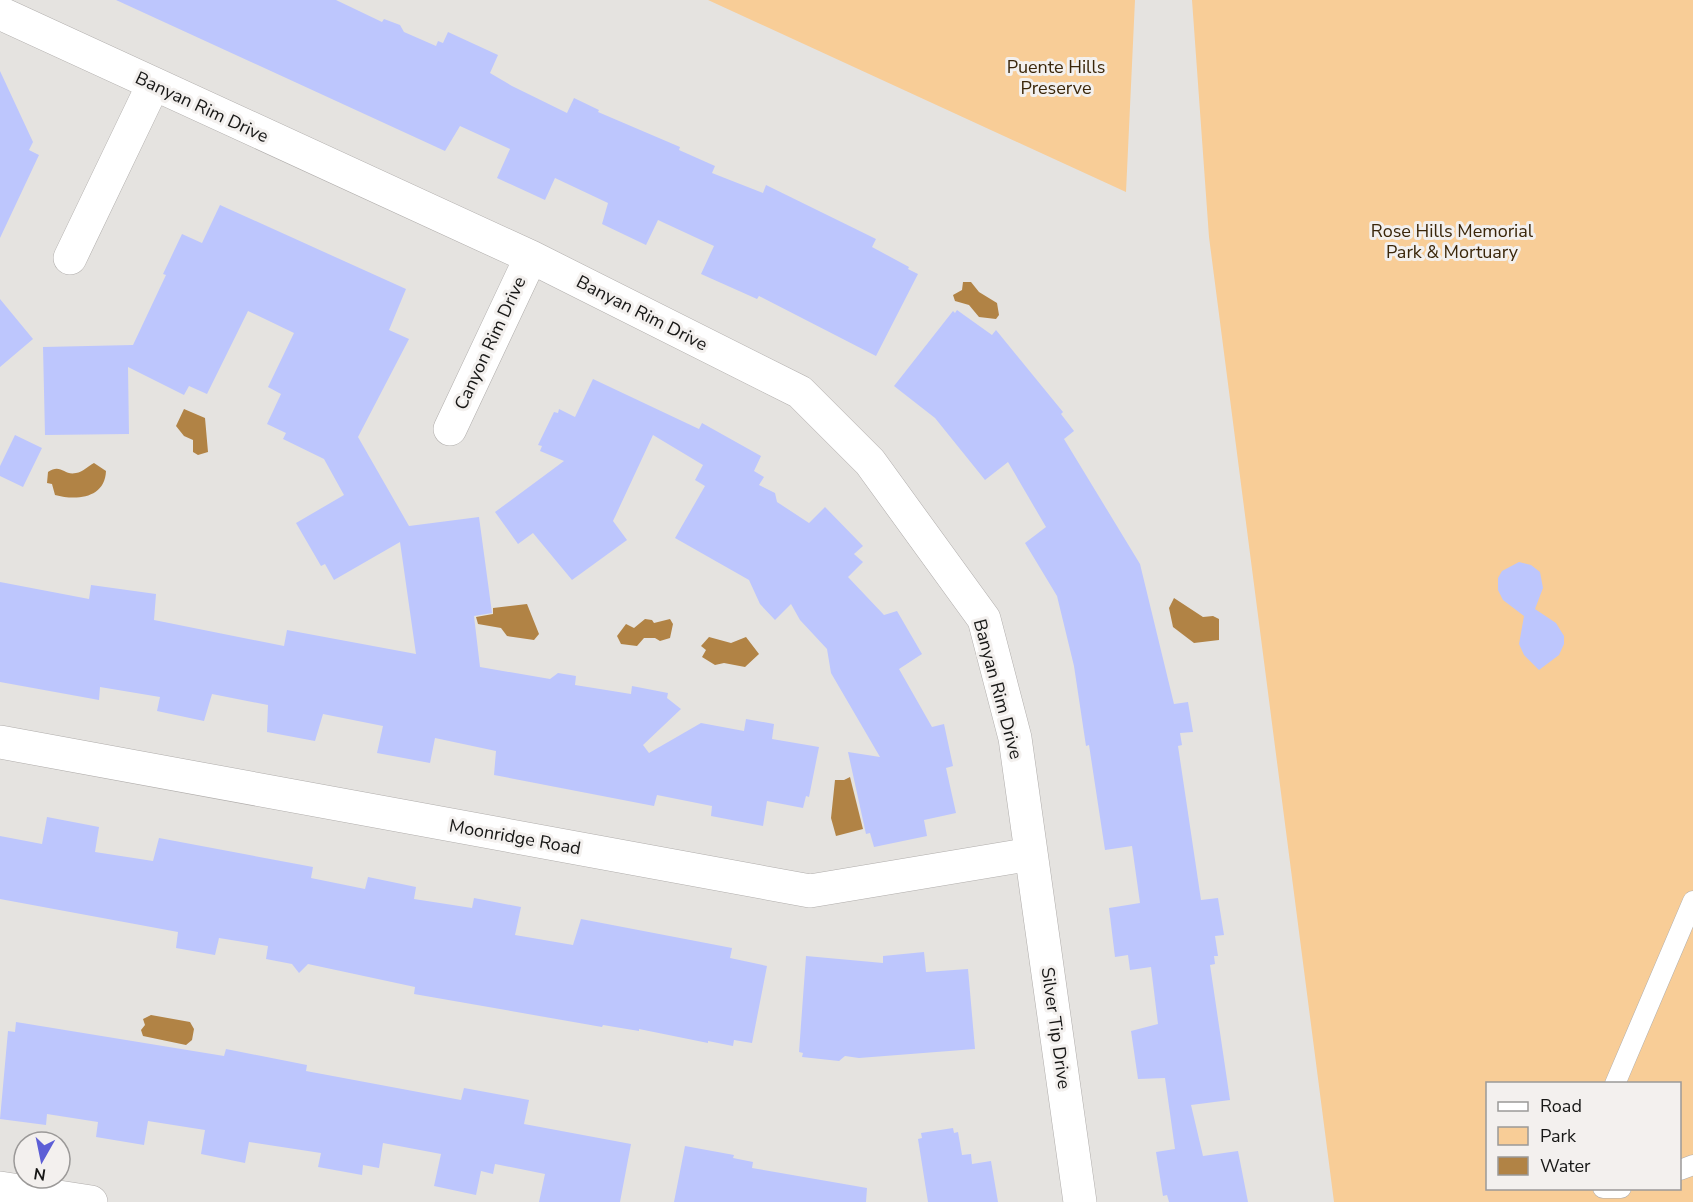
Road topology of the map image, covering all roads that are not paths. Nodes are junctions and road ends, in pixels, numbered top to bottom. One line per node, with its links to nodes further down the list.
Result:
1 (0, 13): 2 (street, Banyan Rim Drive)
2 (153, 85): 3 (street, Banyan Rim Drive); 4 (street)
3 (531, 257): 5 (street, Canyon Rim Drive); 7 (street, Banyan Rim Drive)
4 (70, 258)
5 (450, 429)
6 (0, 741): 7 (street, Moonridge Road)
7 (1031, 854): 12 (street, Silver Tip Drive)
8 (1693, 901): 9 (lane)
9 (1615, 1082)
10 (0, 1188): 11 (street)
11 (91, 1202)
12 (1080, 1202)

